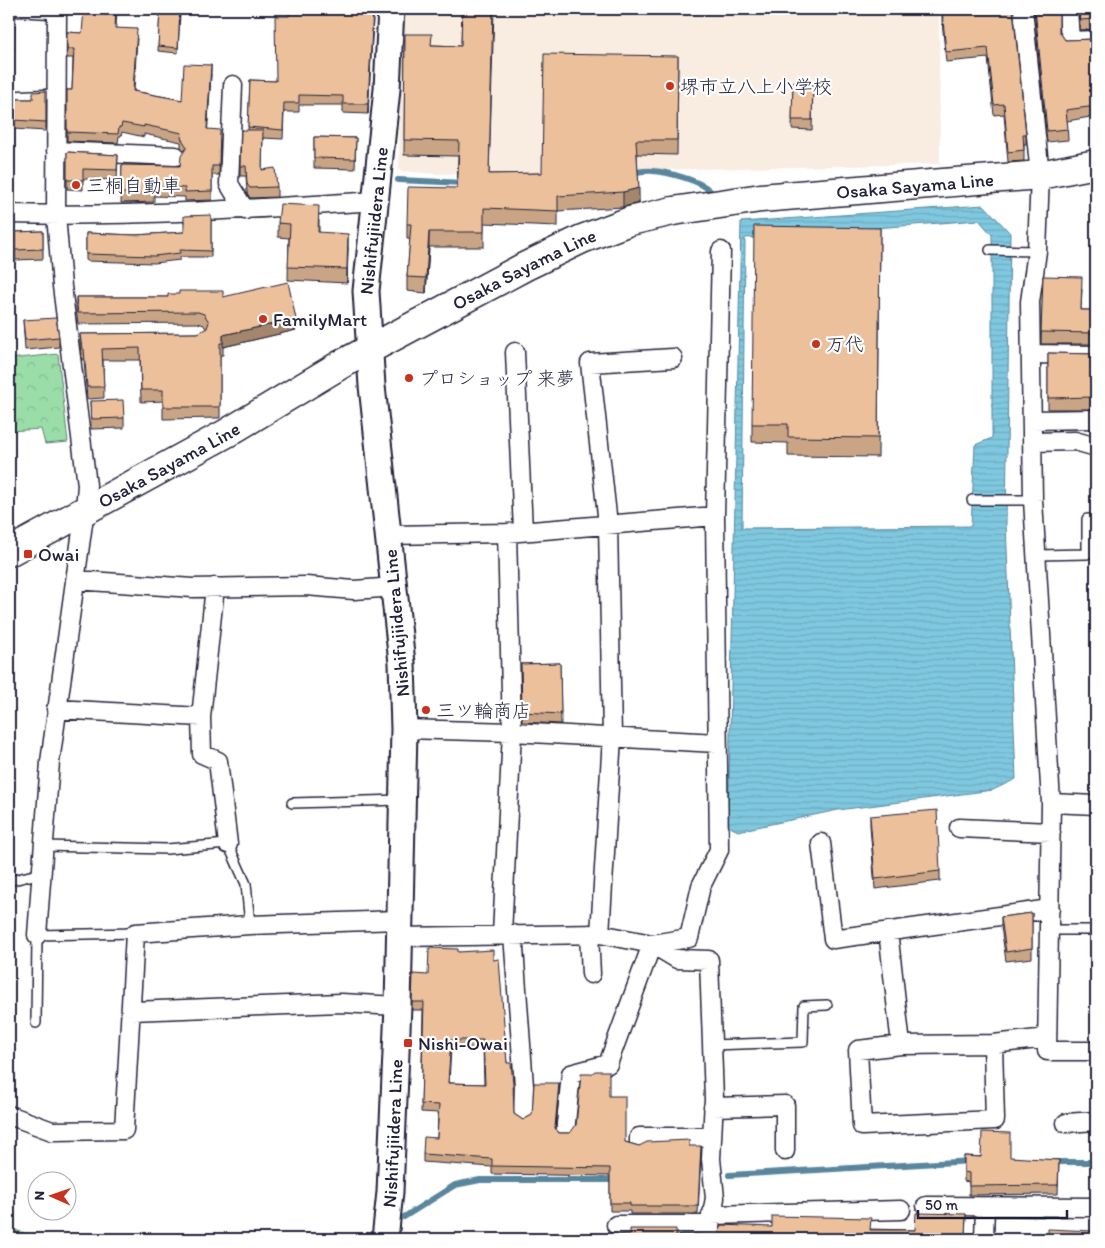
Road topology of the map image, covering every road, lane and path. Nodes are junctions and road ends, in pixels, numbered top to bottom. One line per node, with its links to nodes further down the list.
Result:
1 (391, 9): 14 (main road, Nishifujiidera Line)
2 (1023, 9): 13 (street)
3 (1068, 9): 6 (street)
4 (9, 12): 5 (lane)
5 (57, 12): 8 (street)
6 (1096, 40)
7 (233, 85): 15 (street)
8 (57, 94): 9 (lane); 10 (street)
9 (9, 96)
10 (56, 151): 11 (street); 17 (street)
11 (176, 156)
12 (1096, 164): 13 (main road, Osaka Sayama Line)
13 (1040, 175): 20 (street); 23 (main road, Osaka Sayama Line)
14 (376, 201): 15 (street); 23 (main road, Nishifujiidera Line)
15 (245, 210): 17 (street)
16 (9, 214): 17 (street)
17 (56, 215): 21 (street)
18 (990, 250): 20 (lane)
19 (721, 251): 35 (street)
20 (1031, 251): 25 (street)
21 (68, 335): 22 (street); 34 (street)
22 (87, 335)
23 (368, 350): 34 (main road, Osaka Sayama Line); 39 (main road, Nishifujiidera Line)
24 (514, 352): 38 (street)
25 (1031, 354): 26 (street); 28 (street)
26 (1096, 356)
27 (673, 358): 37 (street)
28 (1032, 420): 29 (street); 30 (street)
29 (1096, 420)
30 (1032, 442): 31 (street); 33 (street)
31 (1096, 447)
32 (972, 500): 33 (lane)
33 (1034, 500): 41 (street)
34 (86, 510): 40 (main road, Osaka Sayama Line); 42 (street)
35 (715, 516): 37 (street); 50 (street)
36 (1096, 519): 41 (lane)
37 (608, 524): 38 (street); 49 (street)
38 (515, 532): 39 (street); 48 (street)
39 (389, 535): 44 (main road, Nishifujiidera Line)
40 (9, 552)
41 (1037, 555): 53 (street)
42 (75, 580): 43 (street); 45 (street)
43 (215, 587): 44 (street); 46 (street)
44 (395, 587): 47 (main road, Nishifujiidera Line)
45 (56, 709): 46 (street); 59 (street)
46 (201, 716): 57 (street)
47 (404, 729): 48 (street); 51 (main road, Nishifujiidera Line)
48 (512, 732): 49 (street); 69 (street)
49 (612, 737): 50 (street); 70 (street)
50 (717, 743): 72 (street)
51 (402, 800): 52 (lane); 64 (main road, Nishifujiidera Line)
52 (292, 803)
53 (1051, 803): 54 (street); 56 (street)
54 (1096, 805)
55 (958, 828): 56 (street)
56 (1051, 832): 62 (street)
57 (228, 844): 59 (lane); 63 (lane)
58 (821, 844): 67 (street)
59 (44, 846): 60 (street)
60 (42, 873): 61 (lane); 71 (street)
61 (9, 881)
62 (1050, 909): 65 (street); 67 (street)
63 (250, 924): 64 (street); 68 (street)
64 (399, 929): 69 (street); 75 (main road, Nishifujiidera Line)
65 (1049, 930): 66 (lane); 78 (street)
66 (1088, 930)
67 (888, 931): 81 (street)
68 (135, 933): 71 (lane); 76 (street)
69 (508, 934): 70 (street); 85 (street)
70 (594, 934): 72 (street); 73 (street)
71 (36, 935): 77 (lane)
72 (652, 944): 80 (street); 88 (street)
73 (591, 974)
74 (827, 1005): 80 (lane)
75 (398, 1006): 76 (street); 98 (main road, Nishifujiidera Line)
76 (132, 1011): 84 (street)
77 (36, 1023)
78 (1047, 1038): 79 (street); 82 (street)
79 (993, 1044): 81 (street); 81 (street)
80 (711, 1045): 83 (street)
81 (901, 1045)
82 (1096, 1051)
83 (713, 1107): 89 (street); 91 (street)
84 (9, 1115)
85 (523, 1117)
86 (1096, 1121): 87 (street)
87 (1066, 1123)
88 (565, 1132)
89 (712, 1137): 90 (street); 97 (street)
90 (639, 1143)
91 (785, 1151)
92 (926, 1206): 93 (street)
93 (985, 1207): 94 (street); 99 (street)
94 (1096, 1207)
95 (901, 1210): 97 (street)
96 (616, 1225): 97 (street)
97 (710, 1226)
98 (385, 1239)
99 (984, 1239)

